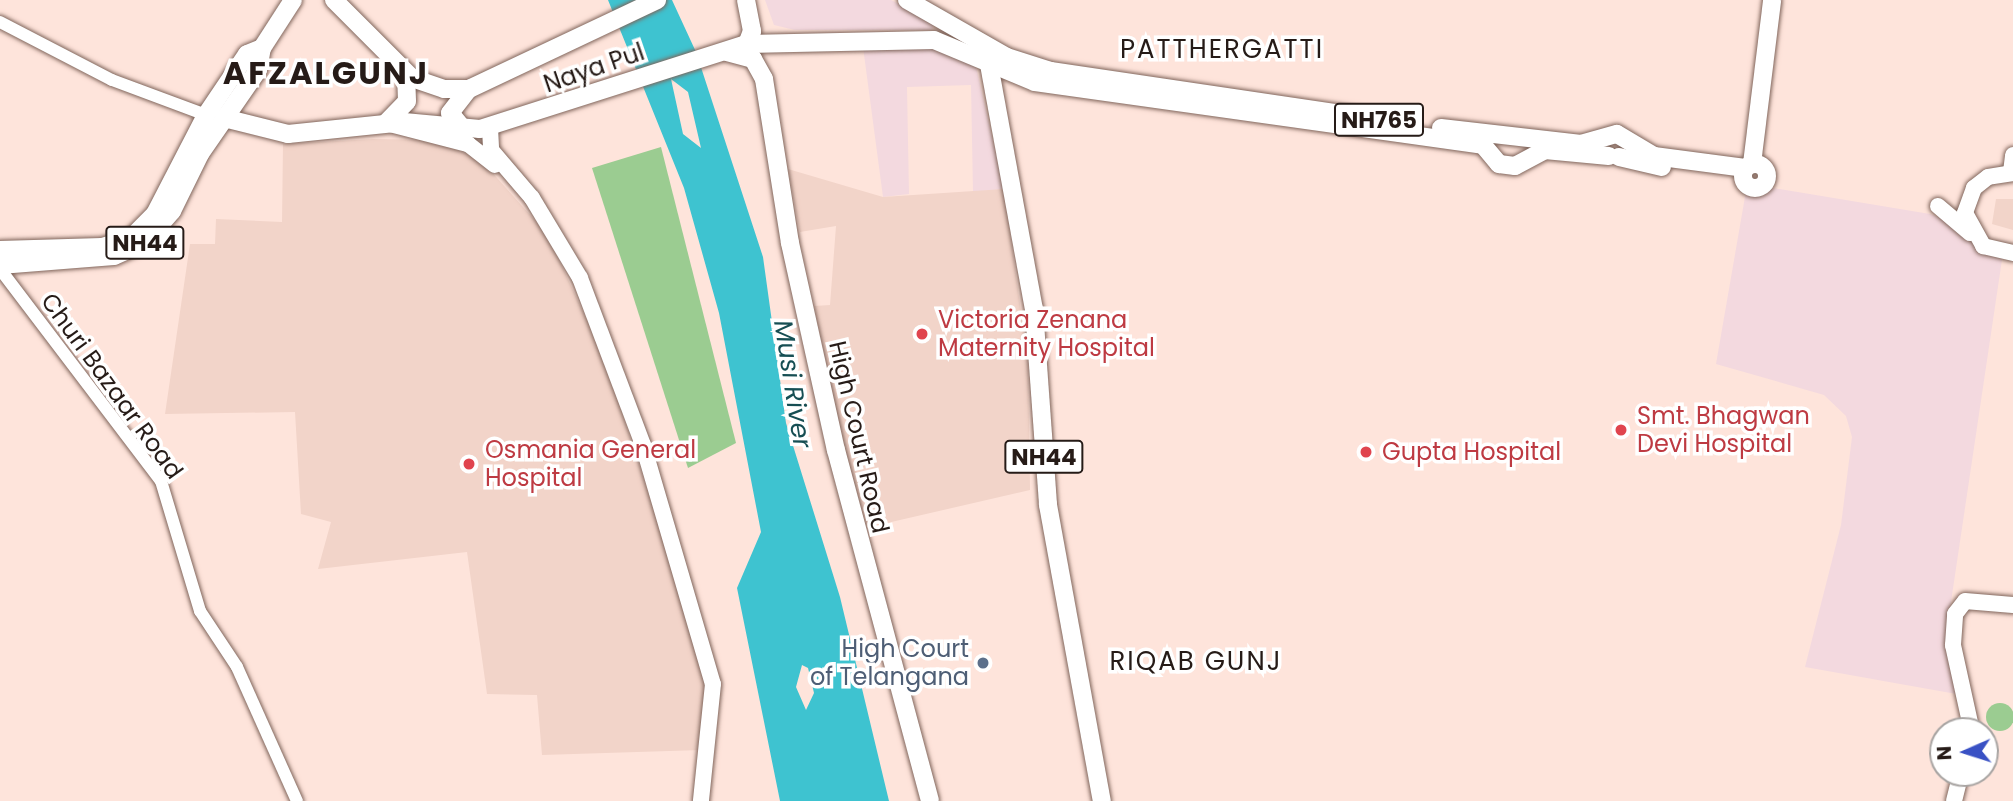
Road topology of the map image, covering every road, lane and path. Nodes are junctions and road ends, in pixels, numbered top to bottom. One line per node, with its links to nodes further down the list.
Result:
1 (293, 0): 19 (highway)
2 (334, 0): 15 (highway)
3 (657, 0): 17 (highway, Naya Pul)
4 (746, 0): 12 (highway)
5 (754, 0): 11 (highway)
6 (907, 0): 8 (highway, NH44)
7 (1772, 0): 26 (highway)
8 (937, 14): 10 (highway); 14 (highway, NH44)
9 (0, 22): 19 (street)
10 (934, 40): 11 (highway, Naya Pul); 14 (highway)
11 (769, 41): 12 (highway, Naya Pul)
12 (747, 44): 13 (highway, Naya Pul)
13 (706, 55): 21 (highway, Naya Pul); 40 (highway, High Court Road)
14 (1000, 66): 16 (highway, NH765); 18 (highway, NH44); 23 (highway, NH765)
15 (406, 74): 17 (highway); 20 (highway)
16 (1035, 82): 18 (highway); 23 (highway, NH765)
17 (469, 89): 22 (highway)
18 (999, 111): 41 (highway, NH44)
19 (215, 117): 20 (highway, Naya Pul); 31 (highway, NH44); 33 (highway, NH44)
20 (386, 122): 22 (highway, Naya Pul); 29 (main road)
21 (494, 127): 22 (highway, Naya Pul); 29 (main road)
22 (464, 130)
23 (1482, 139): 24 (highway, NH765); 24 (highway, NH765)
24 (1581, 149): 26 (highway, NH765); 26 (highway, NH765)
25 (2013, 155): 27 (main road)
26 (1746, 170)
27 (2012, 172): 28 (main road)
28 (1974, 188): 30 (main road); 30 (main road)
29 (536, 207): 39 (main road)
30 (1972, 235): 32 (main road)
31 (0, 250)
32 (2013, 253)
33 (0, 267): 38 (street, Churi Bazaar Road)
34 (2013, 605): 36 (main road)
35 (2013, 614): 37 (main road)
36 (1968, 717)
37 (1972, 717)
38 (297, 801)
39 (701, 801)
40 (930, 801)
41 (1102, 801)

